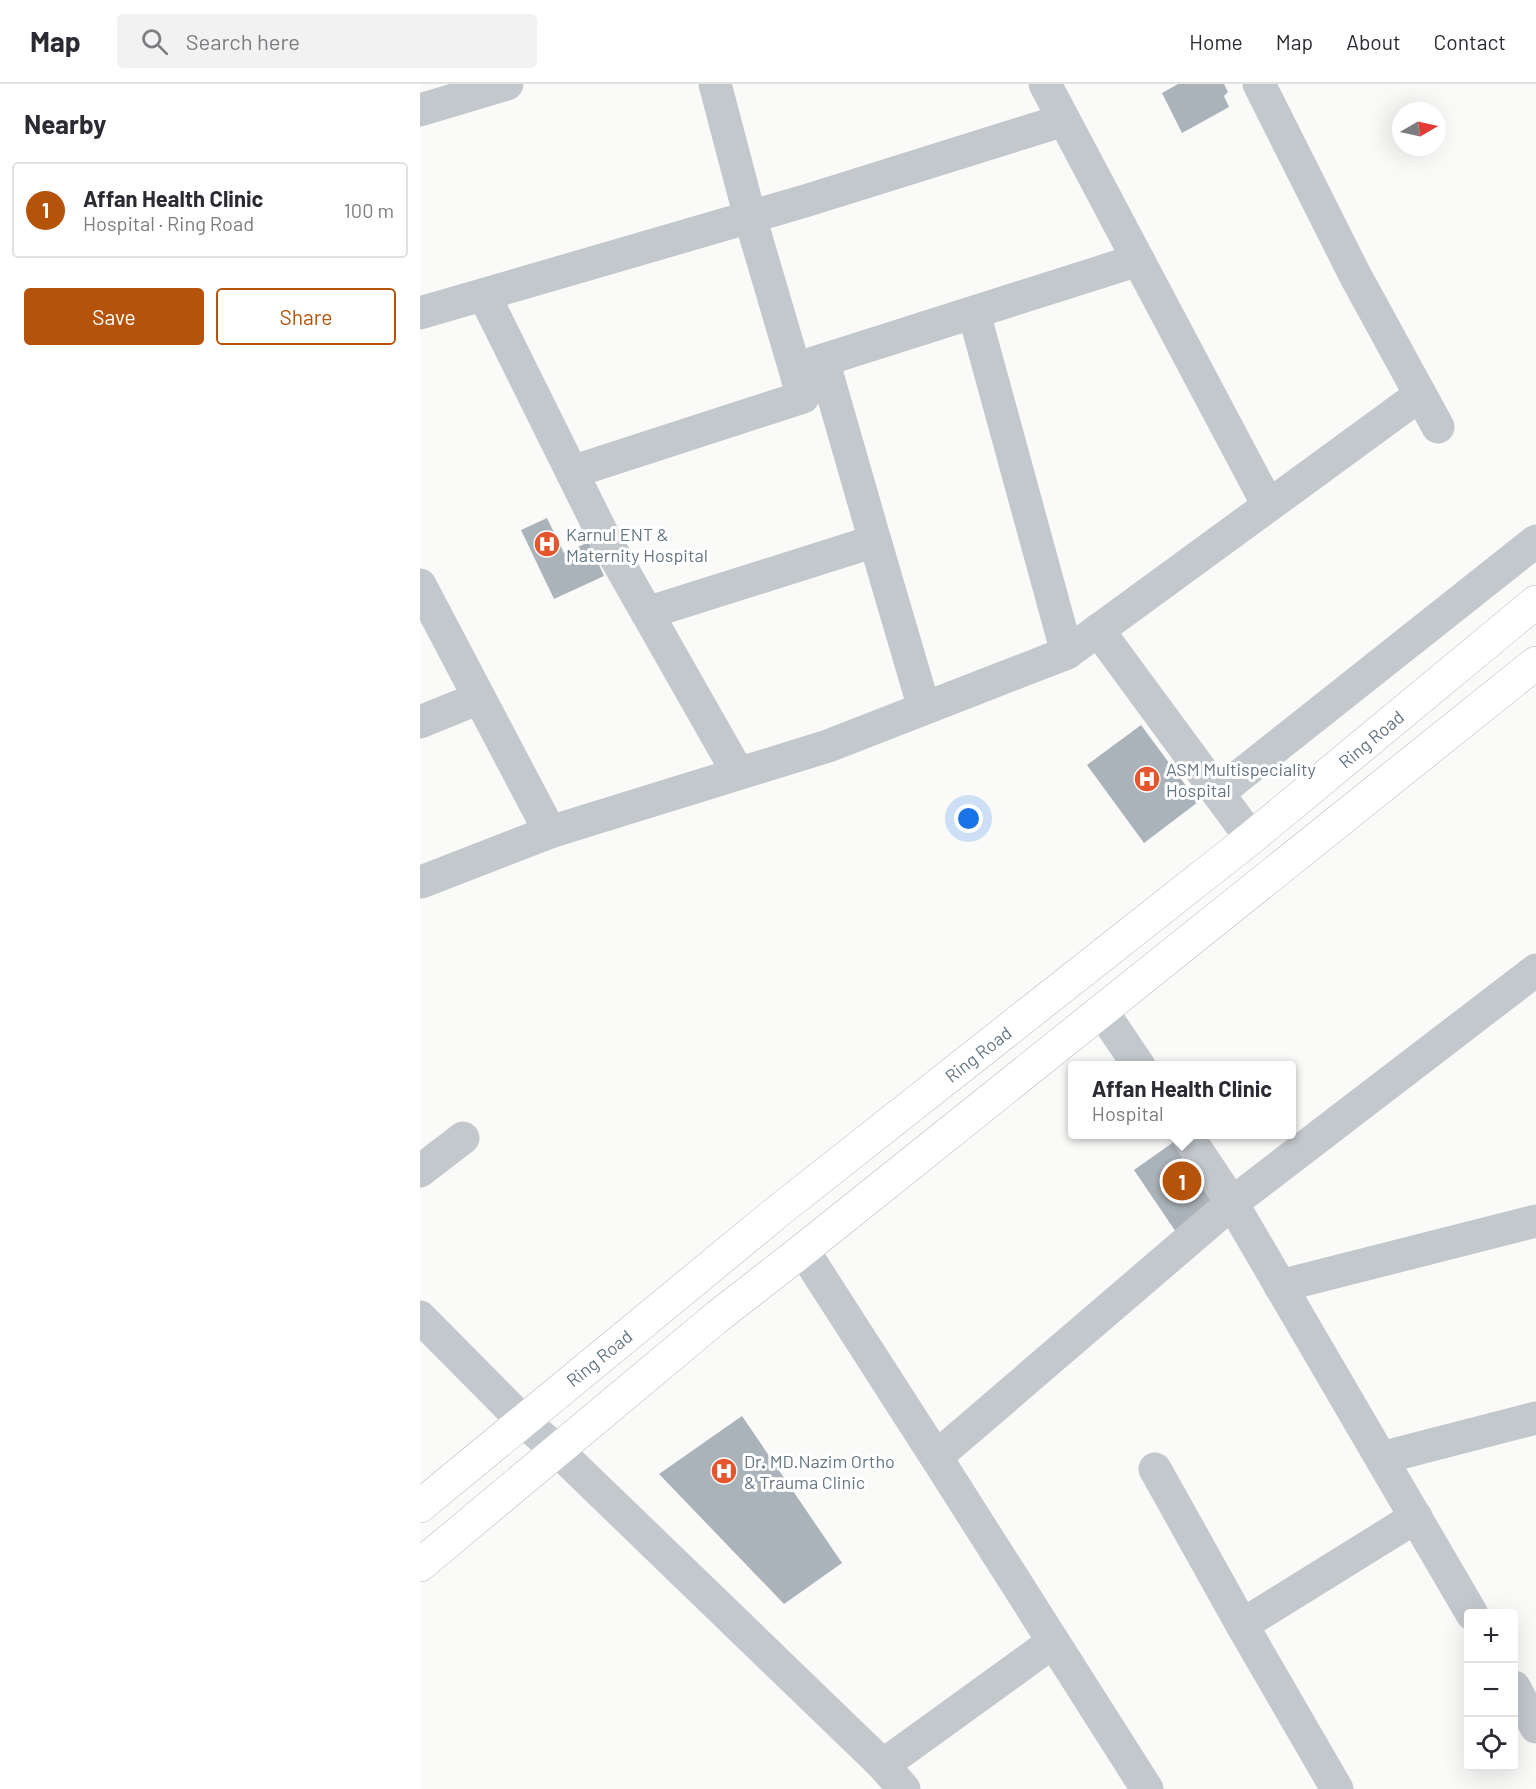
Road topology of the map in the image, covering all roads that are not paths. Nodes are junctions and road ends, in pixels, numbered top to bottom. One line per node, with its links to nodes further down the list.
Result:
1 (507, 84): 5 (street)
2 (715, 84): 7 (street)
3 (1045, 84): 6 (street)
4 (1260, 84): 13 (street)
5 (420, 110)
6 (1064, 120): 7 (street); 8 (street)
7 (750, 217): 9 (street); 12 (street)
8 (1138, 260): 10 (street); 16 (street)
9 (483, 295): 11 (street); 15 (street)
10 (974, 313): 12 (street); 23 (street)
11 (420, 314)
12 (809, 365): 15 (street); 18 (street)
13 (1420, 394): 14 (street); 16 (street)
14 (1438, 427)
15 (572, 472): 21 (street)
16 (1268, 506): 22 (street)
17 (1536, 540): 29 (street)
18 (875, 541): 21 (street); 26 (street)
19 (420, 585): 25 (street)
20 (1536, 602): 31 (highway, Ring Road)
21 (647, 613): 28 (street)
22 (1098, 630): 23 (street); 29 (street)
23 (1067, 653): 26 (street)
24 (1536, 663): 34 (highway)
25 (478, 698): 27 (street); 30 (street)
26 (924, 708): 28 (street)
27 (420, 722)
28 (738, 773): 30 (street)
29 (1218, 794): 31 (street)
30 (550, 832): 32 (street)
31 (1251, 838): 45 (highway, Ring Road)
32 (421, 882)
33 (1536, 970): 39 (street)
34 (1102, 1011): 35 (street); 41 (highway)
35 (1136, 1061)
36 (464, 1138): 38 (street)
37 (1189, 1139): 39 (street)
38 (420, 1171)
39 (1232, 1203): 42 (street); 47 (street)
40 (1536, 1221): 42 (street)
41 (803, 1250): 46 (highway); 47 (street)
42 (1280, 1286): 48 (street)
43 (420, 1317): 45 (street)
44 (1536, 1418): 48 (street)
45 (523, 1421): 46 (street); 50 (highway, Ring Road)
46 (558, 1451): 52 (highway); 56 (street)
47 (936, 1457): 55 (street)
48 (1381, 1458): 51 (street)
49 (1155, 1469): 54 (street)
50 (420, 1506)
51 (1416, 1517): 53 (street); 54 (street)
52 (420, 1565)
53 (1469, 1609)
54 (1242, 1625): 59 (street)
55 (1053, 1642): 56 (street); 58 (street)
56 (882, 1765): 57 (street)
57 (904, 1789)
58 (1147, 1789)
59 (1337, 1789)

